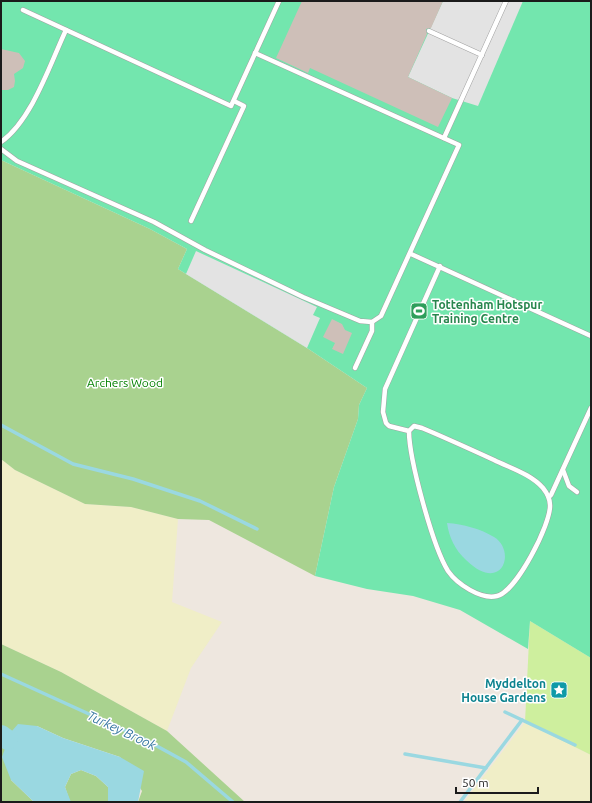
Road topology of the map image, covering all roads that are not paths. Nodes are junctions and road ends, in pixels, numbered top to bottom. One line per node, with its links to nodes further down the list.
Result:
1 (279, 1): 6 (lane)
2 (506, 1): 7 (lane)
3 (23, 10): 4 (lane)
4 (66, 30): 8 (lane); 10 (lane)
5 (429, 31): 7 (lane)
6 (255, 53): 8 (lane); 9 (lane)
7 (482, 55): 9 (lane)
8 (234, 101): 12 (lane)
9 (444, 138): 13 (lane)
10 (1, 142)
11 (1, 149): 15 (lane)
12 (191, 221)
13 (411, 254): 14 (lane); 15 (lane)
14 (440, 266): 16 (lane); 19 (lane)
15 (372, 322): 17 (lane)
16 (591, 336)
17 (355, 368)
18 (591, 408): 20 (lane)
19 (410, 431): 22 (lane); 22 (lane)
20 (563, 470): 21 (lane); 22 (lane)
21 (577, 492)
22 (549, 497)

